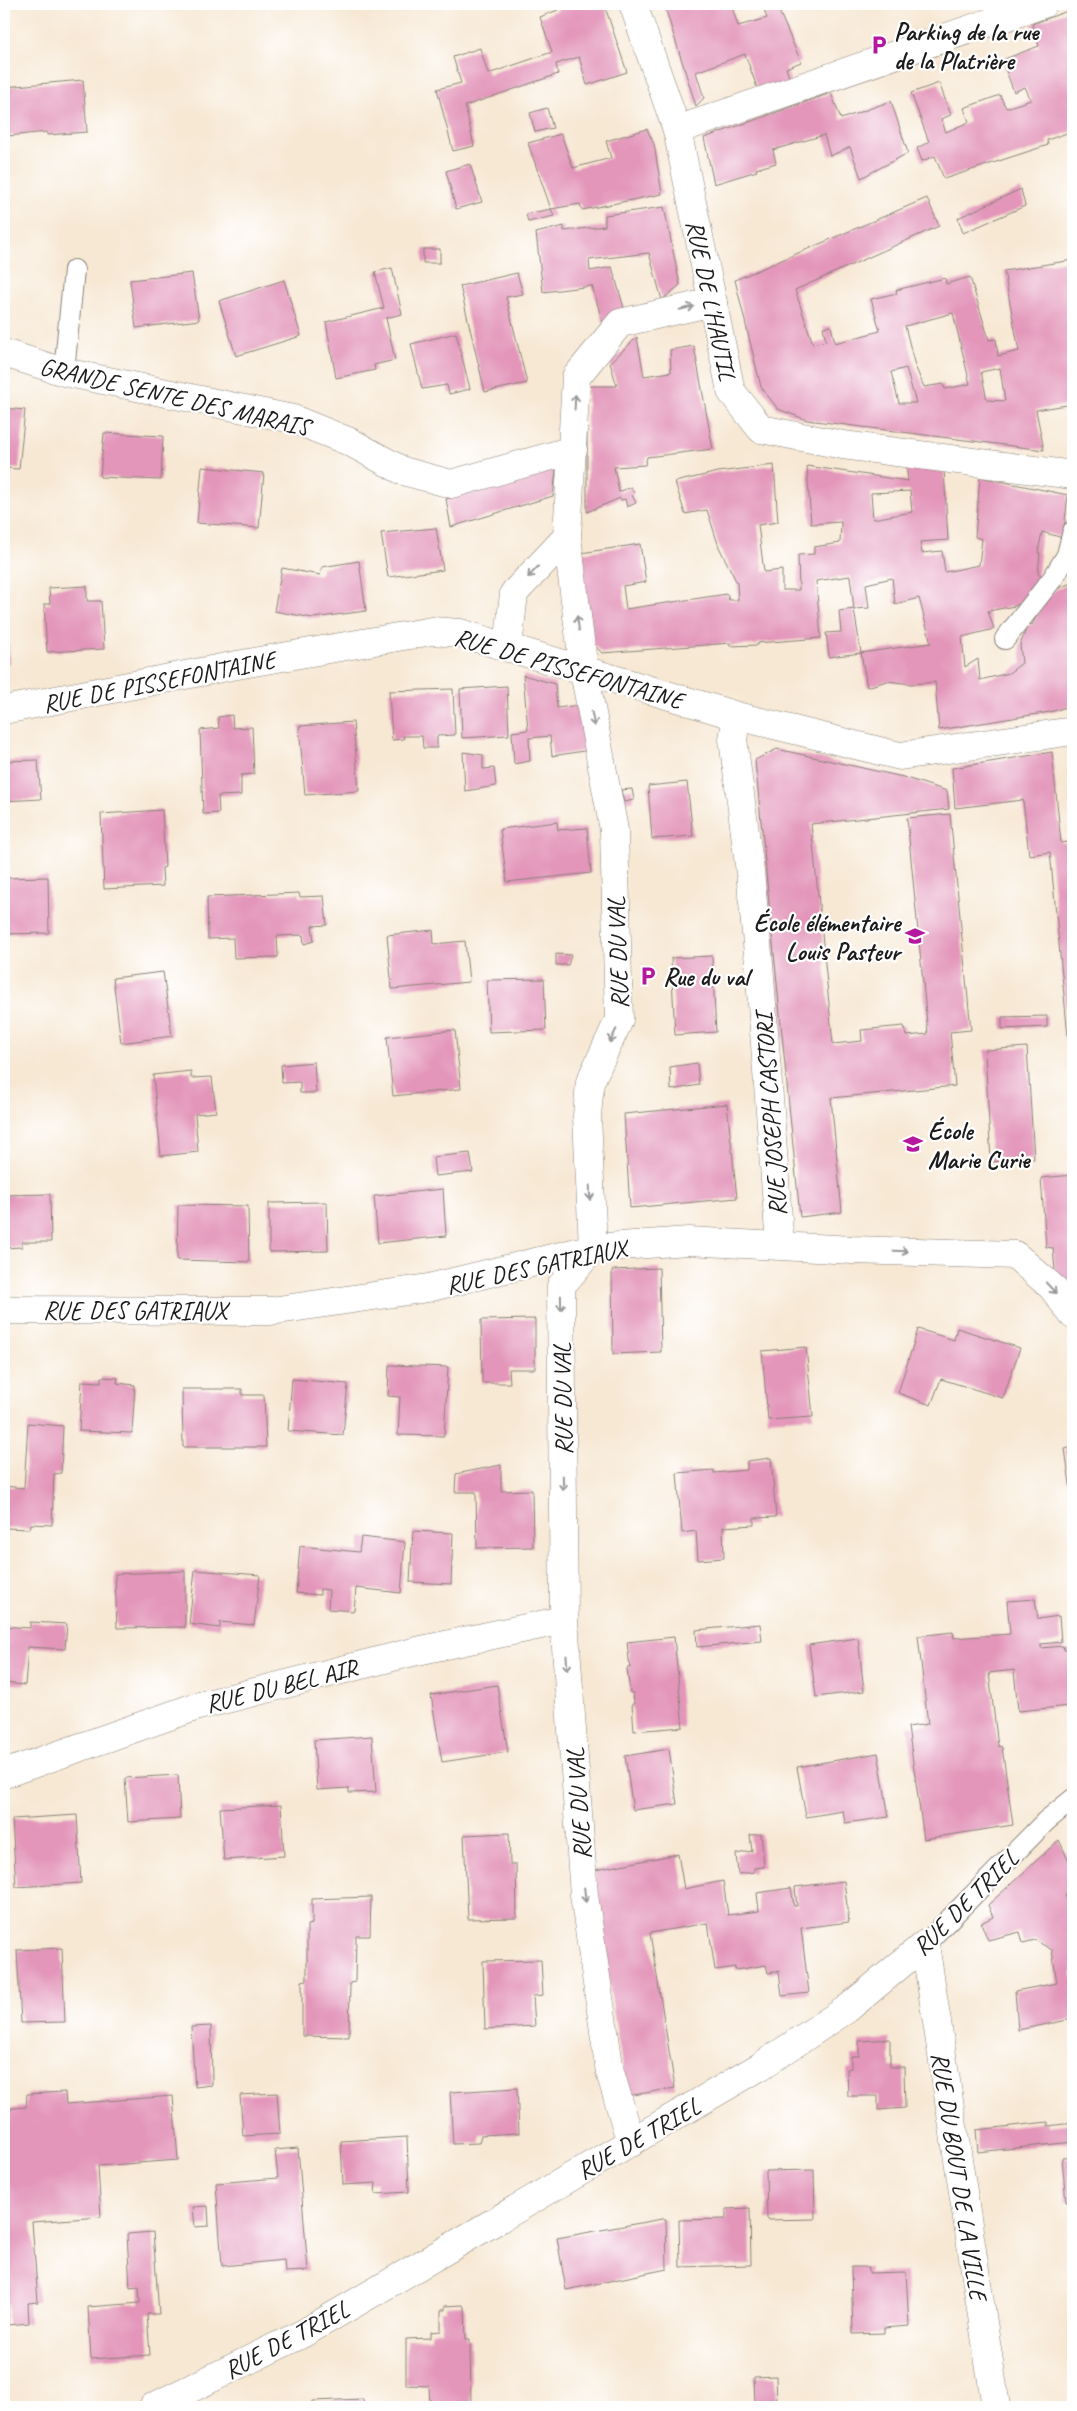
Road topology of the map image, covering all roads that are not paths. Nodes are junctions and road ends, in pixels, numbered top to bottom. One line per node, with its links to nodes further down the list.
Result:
1 (632, 4): 3 (street, RUE DE L'HAUTIL)
2 (1043, 4): 3 (street)
3 (677, 130): 5 (street, RUE DE L'HAUTIL)
4 (74, 270): 7 (lane)
5 (713, 302): 8 (street, RUE DU VAL, one-way to 5); 9 (street, RUE DE L'HAUTIL)
6 (4, 354): 7 (street, GRANDE SENTE DES MARAIS)
7 (64, 372): 8 (street, GRANDE SENTE DES MARAIS)
8 (573, 450): 11 (street, RUE DU VAL)
9 (1073, 476)
10 (1073, 531): 12 (lane)
11 (566, 537): 13 (street, one-way to 13); 14 (street, RUE DU VAL, one-way to 11)
12 (1005, 639)
13 (508, 648): 14 (street, RUE DE PISSEFONTAINE); 15 (street, RUE DE PISSEFONTAINE)
14 (584, 671): 16 (street, RUE DE PISSEFONTAINE); 19 (street, RUE DU VAL, one-way to 19)
15 (4, 710)
16 (738, 716): 17 (street, RUE DE PISSEFONTAINE); 18 (street, RUE JOSEPH CASTORI)
17 (1073, 731)
18 (780, 1246): 19 (street, RUE DES GATRIAUX); 21 (street, RUE DES GATRIAUX, one-way to 21)
19 (593, 1248): 20 (street, RUE DES GATRIAUX); 22 (street, RUE DU VAL, one-way to 22)
20 (4, 1310)
21 (1073, 1315)
22 (564, 1620): 23 (street, RUE DU BEL AIR); 26 (street, RUE DU VAL, one-way to 26)
23 (4, 1774)
24 (1073, 1799): 25 (lane, RUE DE TRIEL)
25 (925, 1944): 26 (street, RUE DE TRIEL); 28 (street, RUE DU BOUT DE LA VILLE)
26 (631, 2143): 27 (street, RUE DE TRIEL)
27 (153, 2407)
28 (996, 2407)

